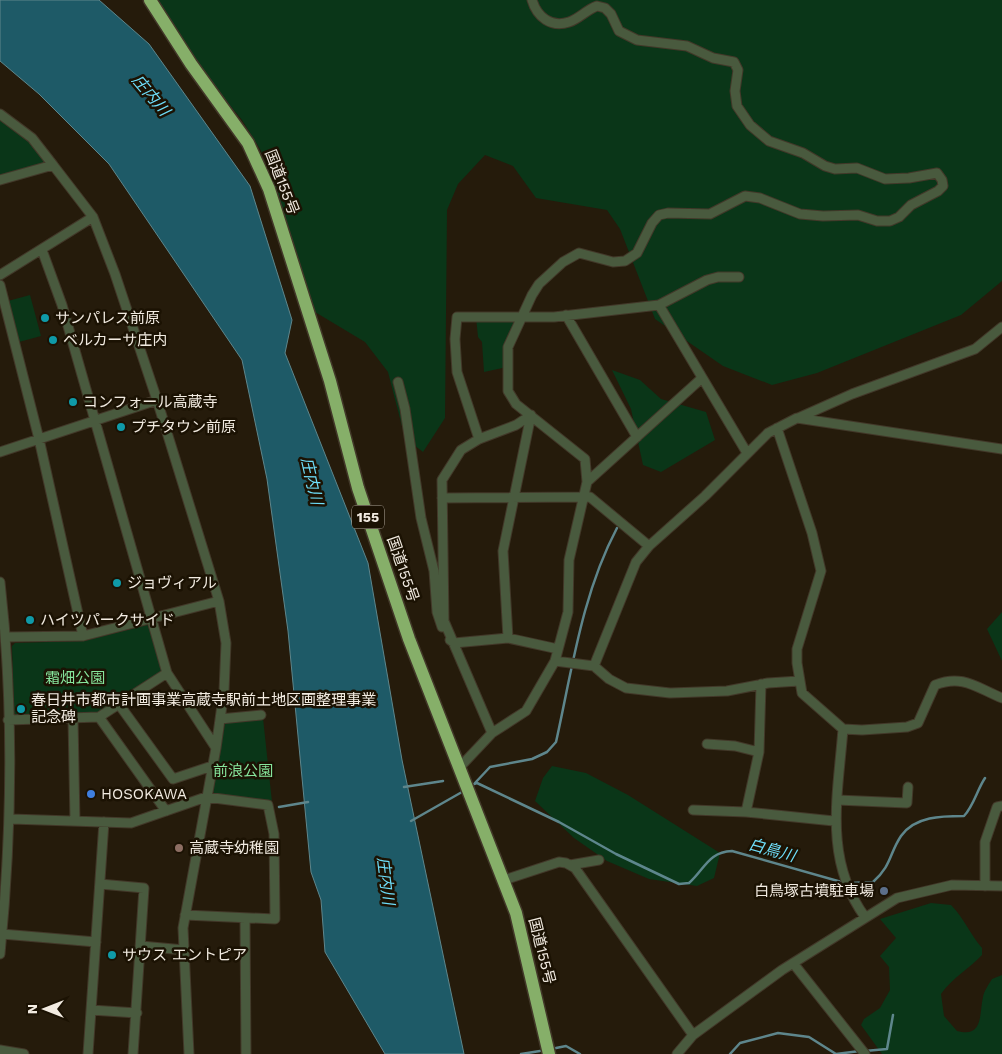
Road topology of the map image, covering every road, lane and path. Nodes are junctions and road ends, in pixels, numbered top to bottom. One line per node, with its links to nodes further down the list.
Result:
1 (150, 0): 60 (highway, 国道155号 / 155)
2 (532, 0): 13 (street)
3 (0, 114): 4 (street)
4 (53, 165): 5 (street); 6 (street)
5 (0, 180)
6 (93, 217): 7 (street); 17 (street)
7 (42, 250): 8 (street); 20 (street)
8 (0, 275)
9 (739, 277): 11 (street)
10 (0, 285): 23 (street)
11 (659, 305): 12 (street); 15 (street)
12 (566, 315): 13 (street); 22 (street)
13 (521, 318): 18 (street); 24 (street)
14 (1002, 327): 19 (street)
15 (702, 378): 22 (street); 27 (street)
16 (398, 382): 39 (street)
17 (157, 400): 20 (street); 34 (street)
18 (531, 415): 24 (street); 28 (street); 31 (street)
19 (797, 418): 21 (street); 25 (street)
20 (96, 421): 23 (street); 35 (street)
21 (778, 428): 27 (street); 44 (street)
22 (637, 437): 28 (street)
23 (40, 438): 26 (street); 36 (street)
24 (479, 439): 30 (street)
25 (1002, 449)
26 (0, 452)
27 (747, 453): 32 (street)
28 (587, 482): 29 (street)
29 (585, 496): 31 (street); 32 (street); 40 (street)
30 (442, 498): 31 (street); 39 (street)
31 (514, 499): 38 (street)
32 (649, 546): 42 (street)
33 (0, 582): 37 (street)
34 (219, 601): 35 (street); 51 (street)
35 (152, 618): 36 (street); 43 (street)
36 (83, 636): 37 (street)
37 (6, 637): 52 (street)
38 (508, 638): 39 (street); 40 (street)
39 (454, 643): 54 (street)
40 (558, 648): 41 (street)
41 (559, 662): 42 (street); 54 (street)
42 (594, 666): 45 (street)
43 (167, 673): 47 (street); 56 (street)
44 (799, 681): 45 (street); 53 (street)
45 (761, 684): 57 (street)
46 (1002, 698): 53 (street)
47 (118, 703): 49 (street); 59 (street)
48 (261, 715): 51 (street)
49 (99, 717): 50 (street); 66 (street)
50 (73, 718): 52 (street); 68 (street)
51 (220, 719): 56 (street)
52 (8, 720): 58 (street)
53 (843, 729): 63 (street)
54 (492, 733): 60 (street)
55 (707, 744): 57 (street)
56 (216, 748): 59 (street)
57 (759, 752): 67 (street)
58 (4, 755): 69 (street)
59 (212, 766): 62 (street)
60 (459, 768): 75 (highway, 国道155号 / 155)
61 (908, 787): 63 (street)
62 (206, 797): 66 (street); 79 (street); 81 (street)
63 (836, 800): 70 (street)
64 (1002, 806): 77 (street)
65 (693, 810): 67 (street)
66 (166, 811): 72 (street)
67 (746, 812): 70 (street)
68 (75, 820): 69 (street); 72 (street)
69 (10, 821): 71 (street); 82 (street)
70 (834, 821): 80 (street)
71 (0, 822)
72 (104, 822): 76 (street)
73 (599, 860): 74 (street)
74 (570, 865): 75 (street); 90 (street)
75 (504, 880): 97 (highway, 国道155号 / 155)
76 (100, 884): 83 (street); 84 (street)
77 (985, 886): 78 (street); 80 (street)
78 (1002, 886)
79 (185, 915): 81 (street); 85 (street)
80 (865, 917): 87 (street)
81 (245, 919): 96 (street)
82 (2, 934): 83 (street); 86 (street)
83 (96, 942): 88 (street)
84 (140, 946): 85 (street); 89 (street)
85 (184, 950): 95 (street)
86 (0, 954)
87 (792, 963): 90 (street); 99 (street)
88 (91, 1010): 89 (street); 93 (street)
89 (137, 1013): 94 (street)
90 (693, 1035): 98 (street)
91 (0, 1050): 92 (street)
92 (24, 1054)
93 (88, 1054)
94 (134, 1054)
95 (189, 1054)
96 (246, 1054)
97 (549, 1054)
98 (677, 1054)
99 (865, 1054)

